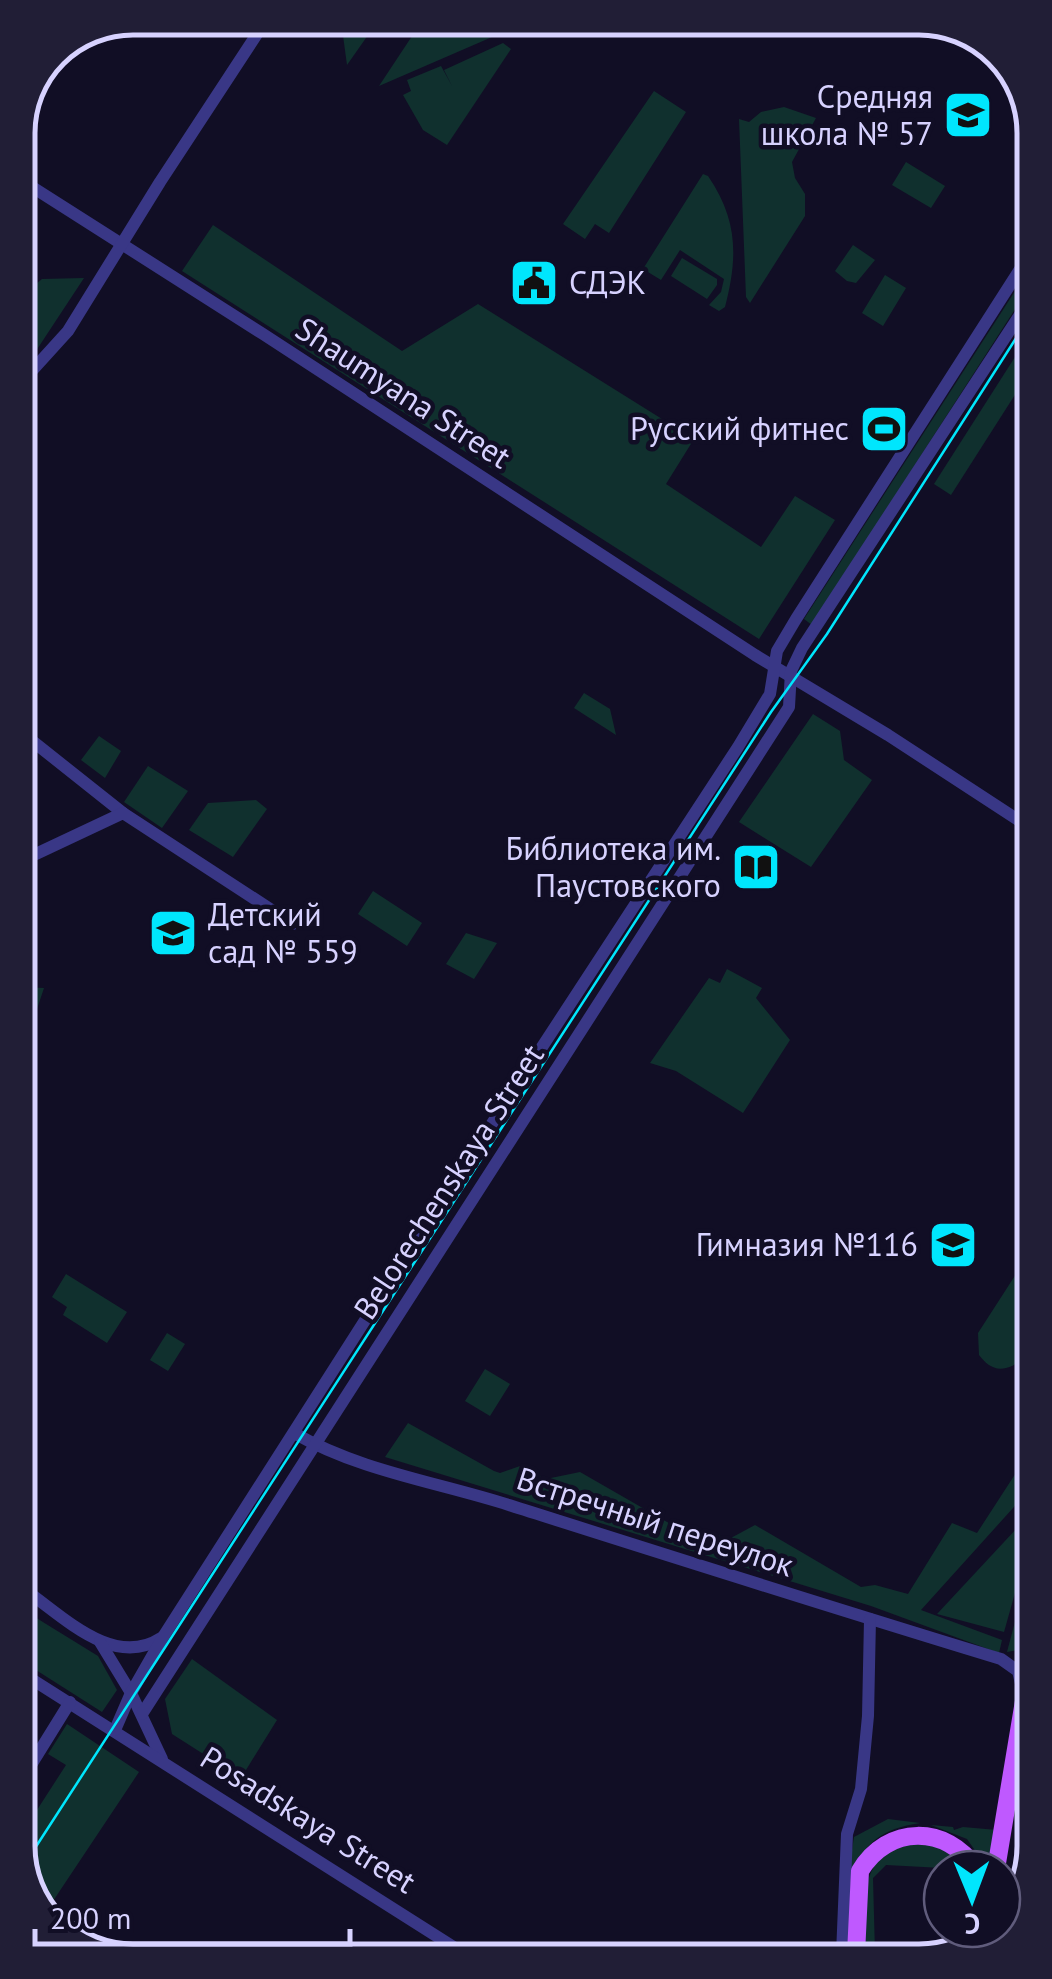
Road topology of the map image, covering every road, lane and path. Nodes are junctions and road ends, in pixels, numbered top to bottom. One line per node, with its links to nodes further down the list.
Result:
1 (256, 35): 3 (street)
2 (35, 189): 3 (street)
3 (122, 245): 6 (street); 7 (street)
4 (1017, 274): 7 (street, Belorechenskaya Street)
5 (1017, 318): 8 (street, Belorechenskaya Street)
6 (35, 367)
7 (774, 666): 8 (street); 14 (street, Belorechenskaya Street)
8 (790, 676): 11 (street); 15 (street, Belorechenskaya Street)
9 (35, 743): 10 (street)
10 (123, 814): 12 (street); 13 (street)
11 (1017, 820)
12 (35, 855)
13 (293, 924)
14 (294, 1433): 15 (street, Встречный переулок); 20 (street, Belorechenskaya Street)
15 (314, 1444): 19 (street, Встречный переулок); 28 (street, Belorechenskaya Street)
16 (35, 1597): 18 (street)
17 (35, 1606): 18 (street)
18 (62, 1615): 21 (street)
19 (870, 1619): 23 (street, Встречный переулок); 36 (street)
20 (163, 1636): 21 (street); 26 (street, Belorechenskaya Street)
21 (100, 1642): 26 (street)
22 (1017, 1655): 23 (street)
23 (1001, 1659): 24 (street)
24 (1017, 1670)
25 (35, 1681): 27 (street, Posadskaya Street)
26 (131, 1693): 28 (street); 29 (street, Belorechenskaya Street)
27 (70, 1702): 29 (street, Posadskaya Street); 31 (street)
28 (142, 1714): 29 (street); 32 (street)
29 (115, 1730): 32 (street, Posadskaya Street)
30 (1017, 1732): 34 (main road)
31 (35, 1758)
32 (163, 1760): 35 (street, Posadskaya Street)
33 (957, 1849): 37 (main road)
34 (999, 1849)
35 (449, 1944)
36 (842, 1944)
37 (856, 1944)

